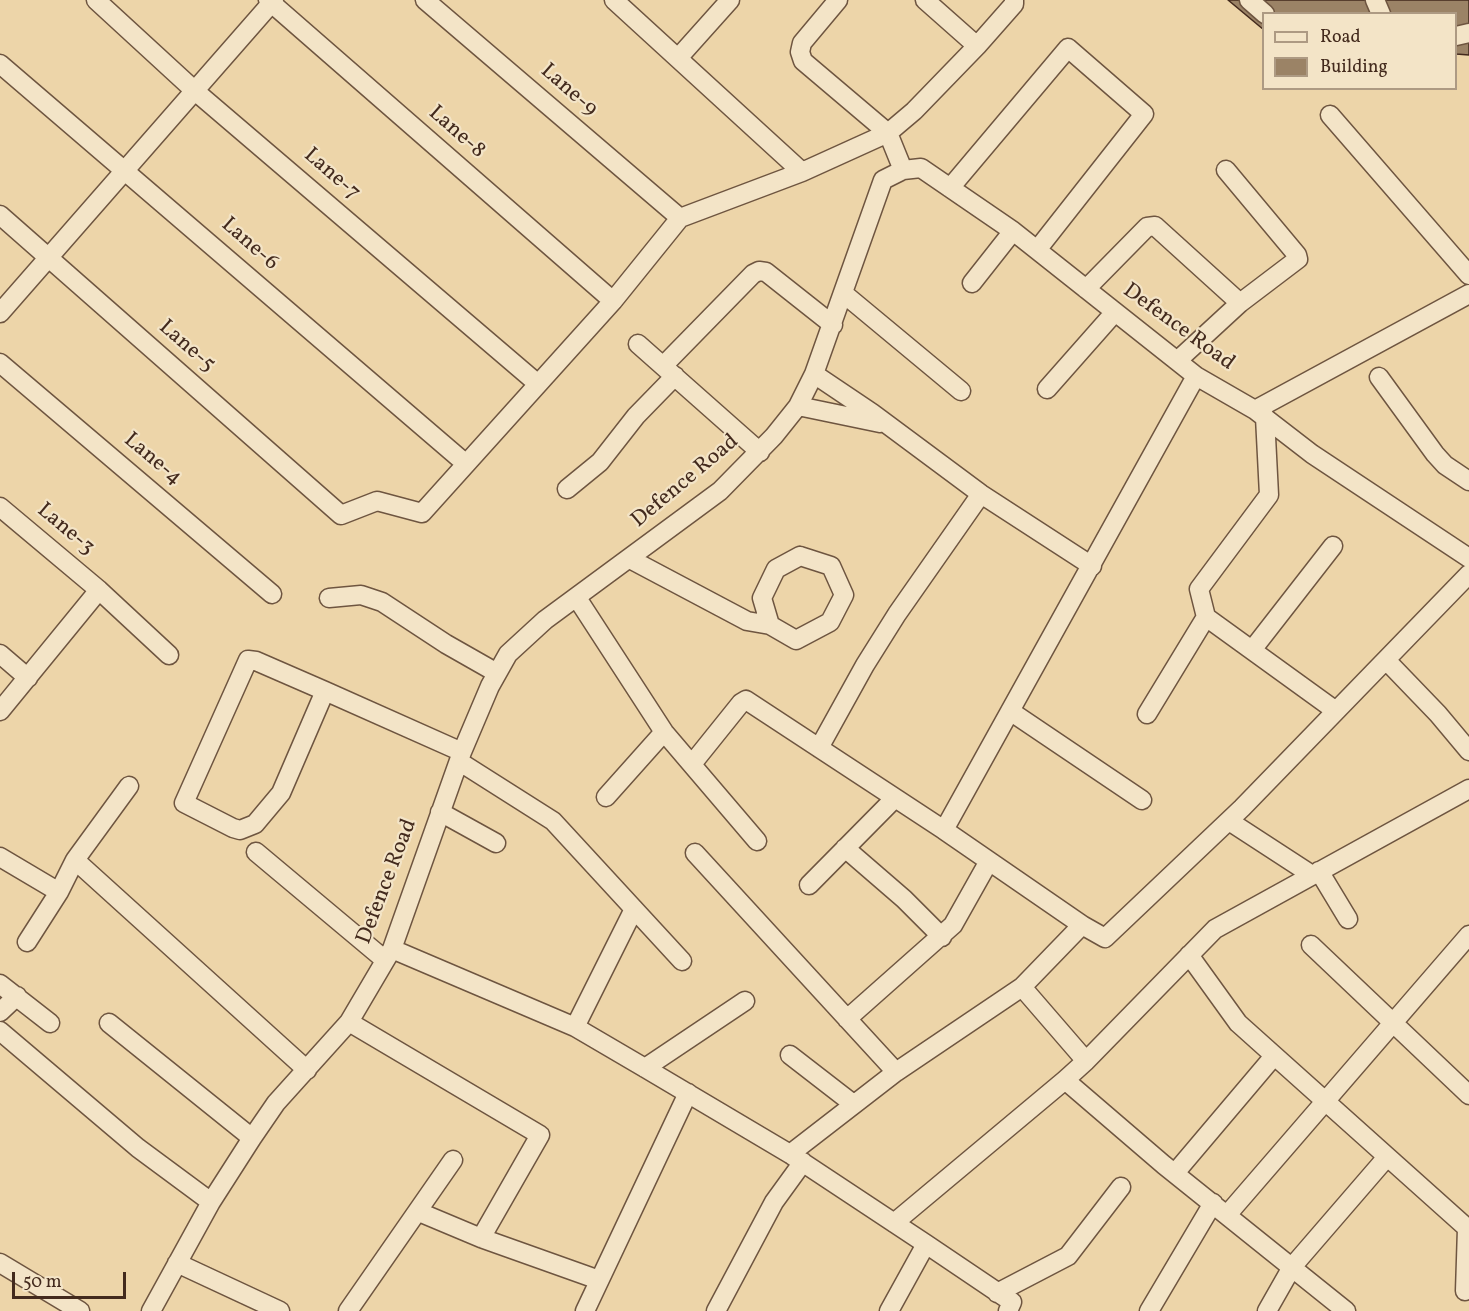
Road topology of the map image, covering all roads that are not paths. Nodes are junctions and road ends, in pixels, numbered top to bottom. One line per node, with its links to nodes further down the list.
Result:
1 (96, 0): 14 (street, Lane-7)
2 (425, 0): 23 (street, Lane-9)
3 (614, 0): 12 (street)
4 (730, 0): 12 (street)
5 (838, 0): 16 (street)
6 (925, 0): 11 (street)
7 (1014, 0): 11 (street)
8 (1249, 0): 10 (street)
9 (271, 1): 14 (street); 32 (street, Lane-8)
10 (1263, 12)
11 (976, 46): 16 (street)
12 (679, 57): 20 (street)
13 (0, 64): 17 (street, Lane-6)
14 (195, 91): 17 (street); 44 (street, Lane-7)
15 (1330, 115): 27 (street)
16 (888, 133): 18 (street); 20 (street)
17 (126, 170): 26 (street); 51 (street, Lane-6)
18 (903, 170): 21 (street, Defence Road); 30 (street, Defence Road)
19 (1226, 170): 33 (street)
20 (802, 172): 23 (street)
21 (950, 188): 24 (street, Defence Road); 25 (street)
22 (0, 215): 26 (street, Lane-5)
23 (680, 218): 32 (street)
24 (1013, 231): 25 (street, Defence Road); 28 (street)
25 (1037, 250): 29 (street, Defence Road)
26 (49, 257): 35 (street); 51 (street, Lane-5)
27 (1469, 274)
28 (972, 283)
29 (1086, 289): 33 (street); 34 (street, Defence Road)
30 (843, 292): 36 (street, Defence Road); 46 (street)
31 (1469, 294): 48 (street)
32 (613, 302): 44 (street)
33 (1240, 303): 38 (street)
34 (1115, 312): 38 (street, Defence Road); 45 (street)
35 (0, 313)
36 (833, 325): 40 (street); 41 (street, Defence Road)
37 (638, 344): 40 (street)
38 (1177, 361): 42 (street, Defence Road)
39 (0, 363): 62 (street, Lane-4)
40 (669, 371): 50 (street); 53 (street)
41 (814, 374): 47 (street, Defence Road); 49 (street)
42 (1196, 376): 48 (street, Defence Road); 59 (street)
43 (1379, 377): 52 (street)
44 (538, 384): 51 (street)
45 (1047, 389)
46 (961, 391)
47 (798, 406): 49 (street); 50 (street, Defence Road)
48 (1260, 413): 57 (street, Defence Road); 65 (street)
49 (888, 424): 54 (street)
50 (760, 452): 58 (street, Defence Road)
51 (465, 463)
52 (1469, 481)
53 (567, 489)
54 (981, 494): 59 (street); 79 (street)
55 (0, 507): 61 (street, Lane-3)
56 (1333, 546): 67 (street)
57 (1469, 558)
58 (630, 559): 64 (street, Defence Road); 66 (street)
59 (1092, 566): 75 (street)
60 (1469, 574): 70 (street)
61 (99, 590): 69 (street, Lane-3); 72 (street)
62 (272, 594)
63 (329, 598): 71 (street)
64 (577, 598): 71 (street, Defence Road); 78 (street)
65 (1206, 617): 67 (street); 77 (street)
66 (770, 625): 66 (street)
67 (1252, 650): 76 (street)
68 (0, 654): 72 (street)
69 (169, 655)
70 (1386, 660): 76 (street); 80 (street)
71 (497, 673): 81 (street, Defence Road)
72 (28, 678): 74 (street)
73 (325, 691): 73 (street); 81 (street)
74 (0, 711)
75 (1010, 711): 87 (street); 90 (street)
76 (1336, 711): 89 (street)
77 (1147, 714)
78 (664, 732): 82 (street); 85 (street)
79 (819, 748): 82 (street); 86 (street)
80 (1469, 751)
81 (461, 757): 88 (street, Defence Road); 102 (street)
82 (692, 764): 91 (street)
83 (129, 786): 97 (street)
84 (1469, 789): 99 (street)
85 (606, 797)
86 (895, 798): 90 (street); 93 (street)
87 (1142, 800)
88 (440, 812): 92 (street); 109 (street, Defence Road)
89 (1229, 820): 99 (street); 104 (street)
90 (944, 830): 98 (street)
91 (757, 841)
92 (496, 843)
93 (845, 848): 100 (street); 106 (street)
94 (256, 852): 109 (street)
95 (695, 853): 117 (street)
96 (0, 857): 101 (street)
97 (75, 860): 101 (street); 128 (street)
98 (989, 861): 104 (street); 106 (street)
99 (1315, 873): 103 (street); 110 (street)
100 (809, 885)
101 (59, 892): 107 (street)
102 (634, 909): 111 (street); 122 (street)
103 (1348, 919)
104 (1082, 925): 113 (street)
105 (1469, 936): 121 (street)
106 (942, 937): 117 (street)
107 (27, 942)
108 (1311, 945): 121 (street)
109 (389, 955): 118 (street, Defence Road); 122 (street)
110 (1189, 955): 125 (street); 126 (street)
111 (682, 961)
112 (0, 984): 114 (street)
113 (1022, 987): 126 (street); 129 (street)
114 (17, 996): 116 (street); 119 (street)
115 (745, 1001): 127 (street)
116 (0, 1011)
117 (847, 1019): 129 (street)
118 (349, 1022): 128 (street, Defence Road); 146 (street)
119 (50, 1023)
120 (109, 1023): 135 (street)
121 (1392, 1024): 132 (street); 133 (street)
122 (575, 1027): 127 (street)
123 (0, 1031): 141 (street)
124 (790, 1055): 134 (street)
125 (1274, 1056): 133 (street); 139 (street)
126 (1086, 1061): 130 (street)
127 (645, 1068): 131 (street)
128 (307, 1070): 135 (street, Defence Road)
129 (896, 1072): 134 (street)
130 (1065, 1080): 139 (street); 145 (street)
131 (688, 1093): 137 (street); 151 (street)
132 (1469, 1095)
133 (1325, 1102): 136 (street); 144 (street)
134 (852, 1104): 137 (street)
135 (252, 1138): 141 (street, Defence Road)
136 (1387, 1157): 150 (street); 152 (street)
137 (796, 1158): 145 (street); 159 (street)
138 (453, 1160): 143 (street)
139 (1175, 1173): 142 (street)
140 (1121, 1188): 153 (street)
141 (211, 1202): 149 (street, Defence Road)
142 (1213, 1203): 144 (street); 161 (street)
143 (419, 1212): 146 (street); 157 (street)
144 (1227, 1215): 150 (street)
145 (894, 1223): 147 (street)
146 (481, 1238): 151 (street)
147 (927, 1245): 153 (street); 160 (street)
148 (0, 1263): 154 (street)
149 (177, 1263): 155 (street, Defence Road); 156 (street)
150 (1292, 1267): 162 (street); 163 (street)
151 (599, 1280): 158 (street)
152 (1466, 1291)
153 (1010, 1304)
154 (80, 1311)
155 (151, 1311)
156 (280, 1311)
157 (348, 1311)
158 (585, 1311)
159 (716, 1311)
160 (889, 1311)
161 (1149, 1311)
162 (1267, 1311)
163 (1346, 1311)

